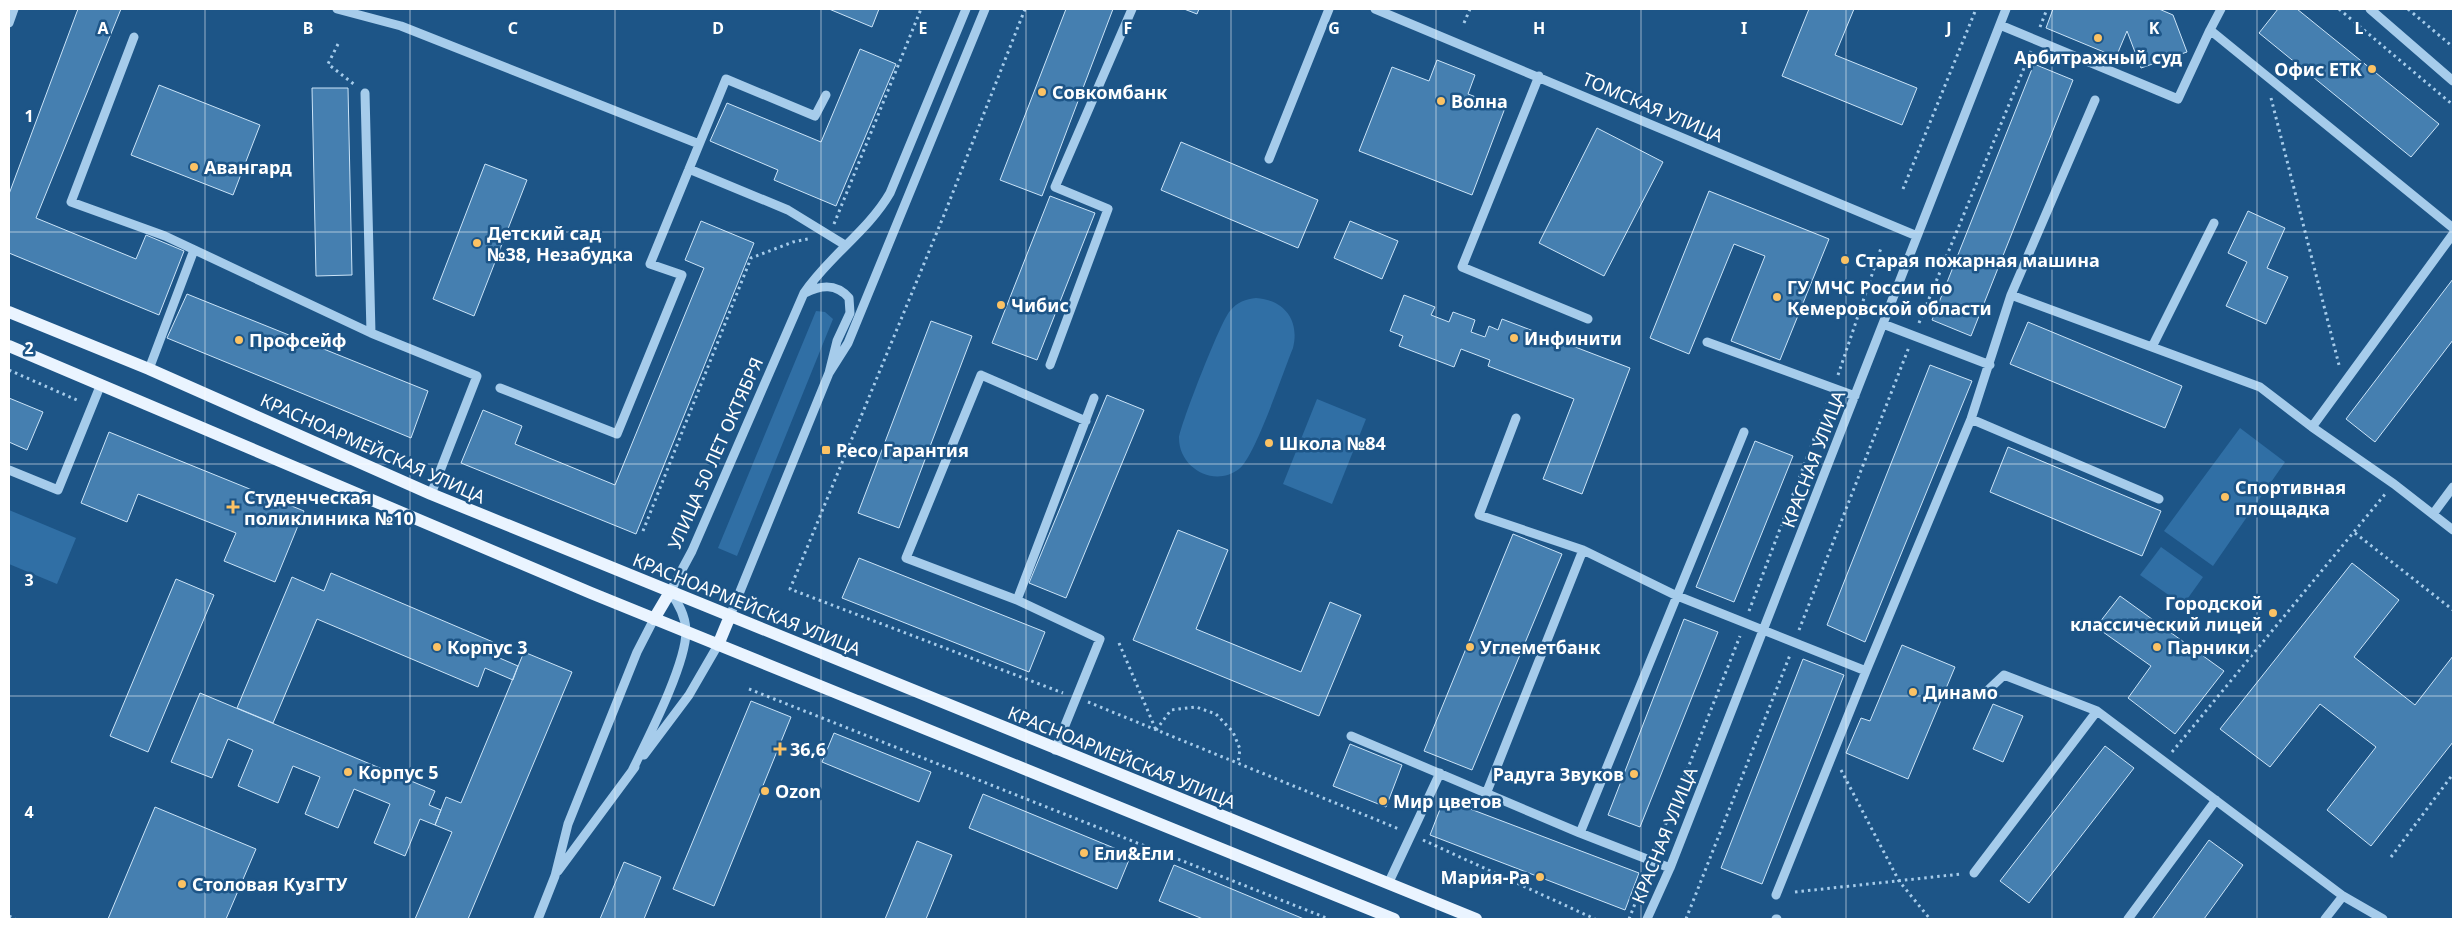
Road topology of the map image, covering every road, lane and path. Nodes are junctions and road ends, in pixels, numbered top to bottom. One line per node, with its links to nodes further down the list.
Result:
1 (14, 9): 18 (street)
2 (337, 9): 33 (street)
3 (921, 9): 40 (path)
4 (966, 9): 42 (street, УЛИЦА 50 ЛЕТ ОКТЯБРЯ)
5 (985, 9): 59 (street, УЛИЦА 50 ЛЕТ ОКТЯБРЯ)
6 (1025, 9): 97 (path)
7 (1132, 9): 55 (street)
8 (1329, 9): 34 (street)
9 (1375, 9): 26 (street, ТОМСКАЯ УЛИЦА)
10 (1470, 9): 19 (path)
11 (1976, 9): 36 (path)
12 (2006, 9): 20 (street, КРАСНАЯ УЛИЦА)
13 (2047, 9): 23 (path)
14 (2221, 9): 21 (street)
15 (2339, 9): 32 (path)
16 (2370, 9): 28 (street)
17 (2408, 9): 25 (path)
18 (9, 22)
19 (1464, 23)
20 (2000, 25): 23 (street); 41 (street, КРАСНАЯ УЛИЦА)
21 (2210, 30): 23 (street); 27 (street)
22 (134, 37): 44 (street)
23 (2035, 40): 51 (path)
24 (338, 44): 29 (path)
25 (2453, 47)
26 (1539, 76): 41 (street, ТОМСКАЯ УЛИЦА); 48 (street)
27 (2265, 78): 38 (street); 60 (path)
28 (2453, 82)
29 (365, 92): 50 (street)
30 (826, 94): 33 (street)
31 (2095, 100): 46 (street)
32 (2453, 105)
33 (699, 144): 35 (street)
34 (1269, 159)
35 (689, 169): 40 (street); 62 (street)
36 (1903, 189)
37 (2214, 223): 54 (street)
38 (2453, 228)
39 (2453, 234): 70 (street)
40 (830, 235): 42 (street); 79 (path)
41 (1917, 236): 49 (street, КРАСНАЯ УЛИЦА)
42 (845, 245): 45 (street, УЛИЦА 50 ЛЕТ ОКТЯБРЯ)
43 (1881, 248): 63 (path)
44 (194, 250): 50 (street); 57 (street)
45 (804, 293): 59 (street, УЛИЦА 50 ЛЕТ ОКТЯБРЯ); 82 (street, УЛИЦА 50 ЛЕТ ОКТЯБРЯ)
46 (2011, 295): 54 (street); 56 (street)
47 (9, 312): 57 (main road, КРАСНОАРМЕЙСКАЯ УЛИЦА)
48 (1588, 319)
49 (1883, 324): 51 (street); 64 (street, КРАСНАЯ УЛИЦА)
50 (371, 333): 75 (street)
51 (1913, 337): 56 (street); 91 (path)
52 (1707, 342): 63 (street)
53 (9, 346): 61 (main road)
54 (2152, 347): 70 (street)
55 (1050, 365)
56 (1990, 365): 68 (street)
57 (149, 369): 75 (main road, КРАСНОАРМЕЙСКАЯ УЛИЦА)
58 (9, 370): 66 (path)
59 (829, 373): 86 (street, УЛИЦА 50 ЛЕТ ОКТЯБРЯ)
60 (2341, 373)
61 (101, 384): 66 (street); 87 (main road)
62 (500, 388)
63 (1832, 390): 64 (street); 88 (path)
64 (1855, 396): 89 (street, КРАСНАЯ УЛИЦА)
65 (1094, 398): 69 (street)
66 (92, 406): 72 (street)
67 (1516, 418): 81 (street)
68 (1971, 419): 76 (street); 94 (street)
69 (1086, 421): 84 (street); 84 (street)
70 (2312, 427): 73 (street)
71 (1744, 432): 83 (street)
72 (9, 470)
73 (2394, 484): 77 (street); 80 (path)
74 (2453, 487): 77 (street)
75 (431, 494): 82 (main road, КРАСНОАРМЕЙСКАЯ УЛИЦА)
76 (2159, 498)
77 (2433, 514): 78 (street)
78 (2453, 530)
79 (644, 531)
80 (2356, 533): 85 (path); 103 (path)
81 (1582, 550): 83 (street); 108 (street)
82 (670, 592): 86 (main road, КРАСНОАРМЕЙСКАЯ УЛИЦА); 87 (main road, УЛИЦА 50 ЛЕТ ОКТЯБРЯ); 90 (street)
83 (1675, 595): 88 (street); 110 (street)
84 (1017, 600): 97 (street)
85 (2453, 610)
86 (730, 616): 93 (main road, УЛИЦА 50 ЛЕТ ОКТЯБРЯ); 101 (main road, КРАСНОАРМЕЙСКАЯ УЛИЦА)
87 (654, 619): 90 (main road); 116 (street, УЛИЦА 50 ЛЕТ ОКТЯБРЯ)
88 (1744, 624): 89 (street); 113 (path)
89 (1764, 629): 91 (street); 114 (street, КРАСНАЯ УЛИЦА)
90 (686, 632): 93 (main road); 105 (street)
91 (1795, 641): 94 (street); 131 (path)
92 (1119, 643): 99 (path)
93 (718, 645): 105 (street, УЛИЦА 50 ЛЕТ ОКТЯБРЯ); 127 (main road)
94 (1866, 671): 102 (street)
95 (748, 689): 126 (path)
96 (1987, 692): 98 (street)
97 (1076, 698): 99 (path); 101 (street)
98 (2097, 711): 103 (street); 115 (street)
99 (1156, 730): 104 (path); 104 (path)
100 (1351, 736): 106 (street)
101 (1055, 750): 118 (main road, КРАСНОАРМЕЙСКАЯ УЛИЦА)
102 (1834, 755): 117 (path); 120 (street)
103 (2163, 762): 109 (street)
104 (1238, 764): 111 (path)
105 (632, 771): 116 (street, УЛИЦА 50 ЛЕТ ОКТЯБРЯ)
106 (1440, 773): 108 (street); 111 (street)
107 (2453, 774): 112 (path)
108 (1486, 794): 110 (street)
109 (2216, 800): 121 (street); 133 (street)
110 (1580, 833): 113 (street)
111 (1410, 834): 118 (street); 123 (path)
112 (2391, 857)
113 (1652, 860): 114 (street); 129 (path)
114 (1670, 868): 130 (street, КРАСНАЯ УЛИЦА)
115 (1974, 873): 117 (path)
116 (555, 876): 125 (street, УЛИЦА 50 ЛЕТ ОКТЯБРЯ)
117 (1898, 881): 119 (path); 132 (path)
118 (1388, 884): 128 (main road, КРАСНОАРМЕЙСКАЯ УЛИЦА)
119 (1796, 892)
120 (1776, 895)
121 (2343, 896): 134 (street); 135 (street)
122 (9, 916): 124 (path)
123 (1595, 918)
124 (15, 919)
125 (538, 919)
126 (1329, 919)
127 (1394, 919)
128 (1476, 919)
129 (1629, 919)
130 (1647, 919)
131 (1686, 919)
132 (1930, 919)
133 (2128, 919)
134 (2325, 919)
135 (2383, 919)

